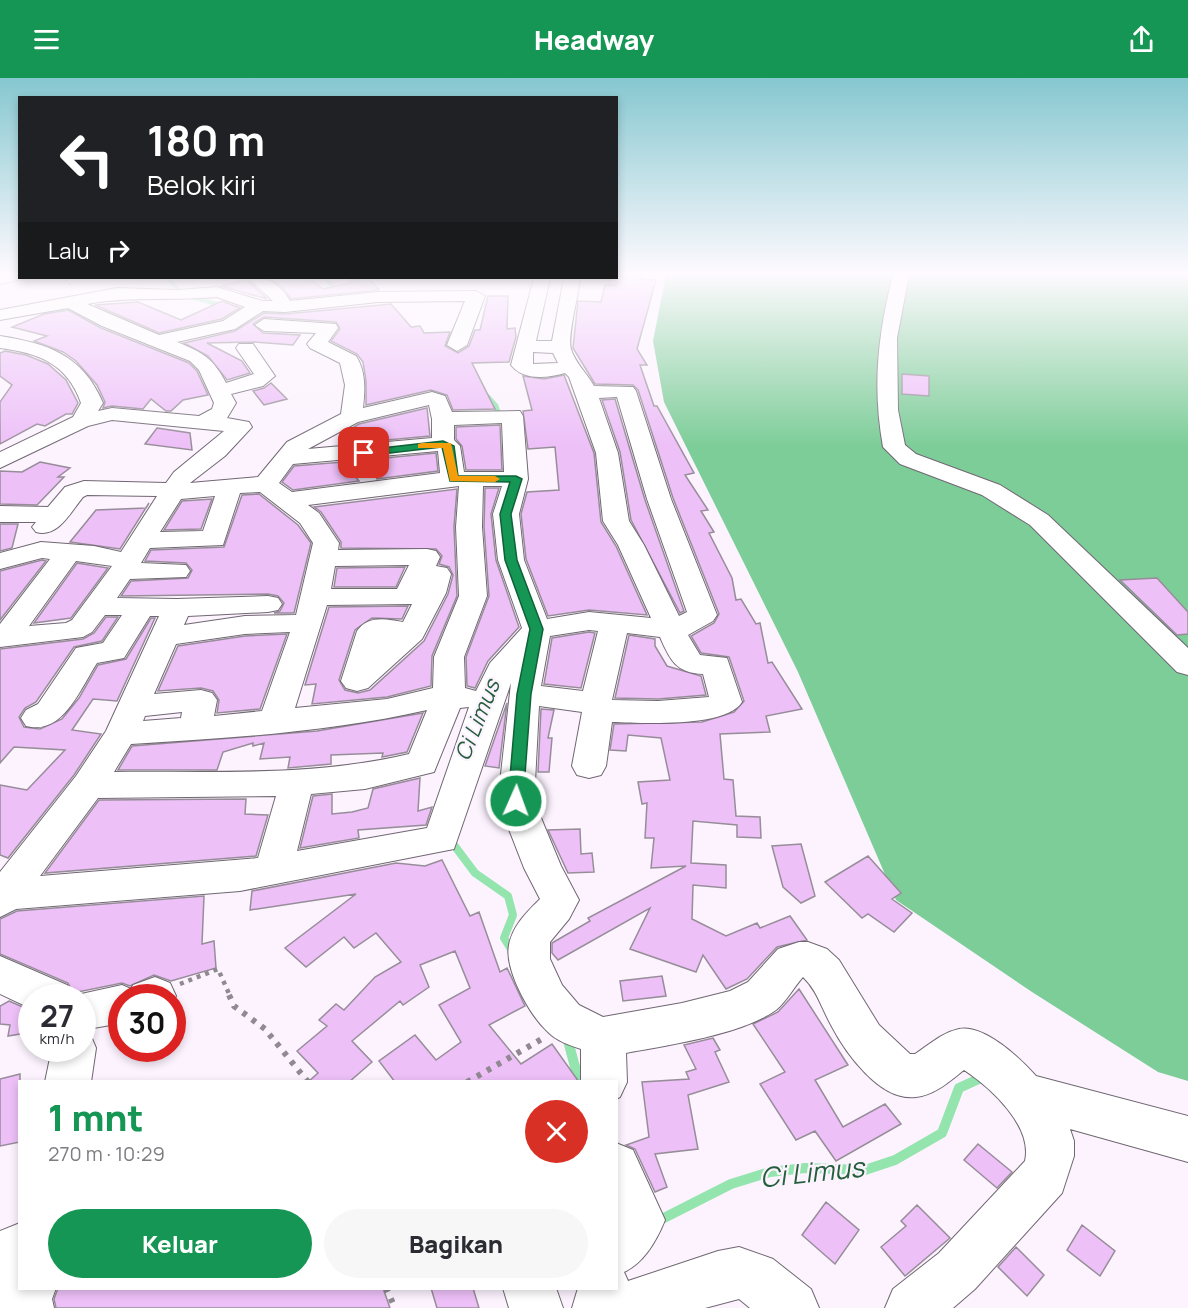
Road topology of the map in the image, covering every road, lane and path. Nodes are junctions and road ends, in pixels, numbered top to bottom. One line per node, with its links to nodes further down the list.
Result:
1 (136, 332): 8 (street)
2 (194, 332): 8 (street)
3 (326, 332): 17 (street)
4 (462, 332): 10 (street)
5 (528, 332): 11 (street)
6 (563, 332): 12 (street)
7 (889, 332): 50 (street)
8 (159, 341): 15 (street)
9 (0, 342): 19 (street)
10 (457, 345)
11 (525, 346): 12 (street); 14 (street)
12 (560, 347): 14 (street)
13 (246, 348): 15 (street)
14 (569, 366): 16 (street)
15 (219, 391): 20 (street)
16 (587, 392): 47 (street); 47 (street)
17 (351, 417): 18 (street); 22 (street)
18 (443, 419): 23 (street); 27 (street)
19 (81, 421): 20 (street); 25 (street)
20 (206, 421): 30 (street)
21 (390, 424): 22 (street)
22 (302, 443): 24 (street)
23 (443, 444): 24 (street); 26 (street)
24 (284, 458): 28 (street)
25 (0, 461)
26 (462, 478): 27 (street); 31 (street); 34 (street)
27 (516, 479): 46 (street)
28 (265, 484): 29 (street); 31 (street)
29 (229, 489): 30 (street); 33 (street)
30 (165, 490): 32 (street); 33 (street)
31 (288, 500): 36 (street)
32 (0, 514)
33 (142, 540): 38 (street)
34 (470, 543): 51 (street); 54 (street)
35 (69, 552): 37 (street); 38 (street); 49 (street)
36 (323, 558): 44 (street); 44 (street)
37 (0, 561)
38 (124, 567): 39 (street); 41 (street)
39 (176, 571)
40 (268, 604): 43 (street)
41 (96, 606): 42 (street); 49 (street)
42 (142, 606): 43 (street); 55 (street)
43 (177, 608): 48 (street)
44 (312, 610): 48 (street); 57 (street)
45 (615, 622): 46 (street); 47 (street); 53 (street)
46 (537, 629): 52 (street)
47 (673, 631): 53 (street)
48 (167, 636): 56 (street)
49 (2, 638)
50 (1188, 665)
51 (449, 696): 52 (street); 54 (street); 59 (street)
52 (505, 698): 53 (street); 61 (street); 65 (street)
53 (597, 707): 58 (street)
54 (351, 712): 57 (street)
55 (37, 718)
56 (128, 719): 57 (street); 60 (street)
57 (275, 721)
58 (589, 765)
59 (297, 783): 60 (street); 61 (street)
60 (88, 785): 62 (street)
61 (273, 871): 62 (street)
62 (7, 883)
63 (0, 974): 64 (street)
64 (100, 1011): 66 (street); 67 (path)
65 (586, 1031): 68 (path); 69 (street); 70 (street)
66 (69, 1080)
67 (306, 1080)
68 (472, 1080)
69 (603, 1080)
70 (1022, 1095): 71 (street); 86 (street)
71 (1188, 1139)
72 (618, 1171): 73 (street)
73 (618, 1246)
74 (18, 1249): 75 (street)
75 (0, 1262)
76 (29, 1290): 80 (street)
77 (387, 1290): 81 (path)
78 (530, 1290): 82 (street)
79 (604, 1290): 83 (street)
80 (27, 1308)
81 (395, 1308)
82 (536, 1308)
83 (599, 1308)
84 (627, 1308): 85 (street)
85 (792, 1308)
86 (912, 1308)

